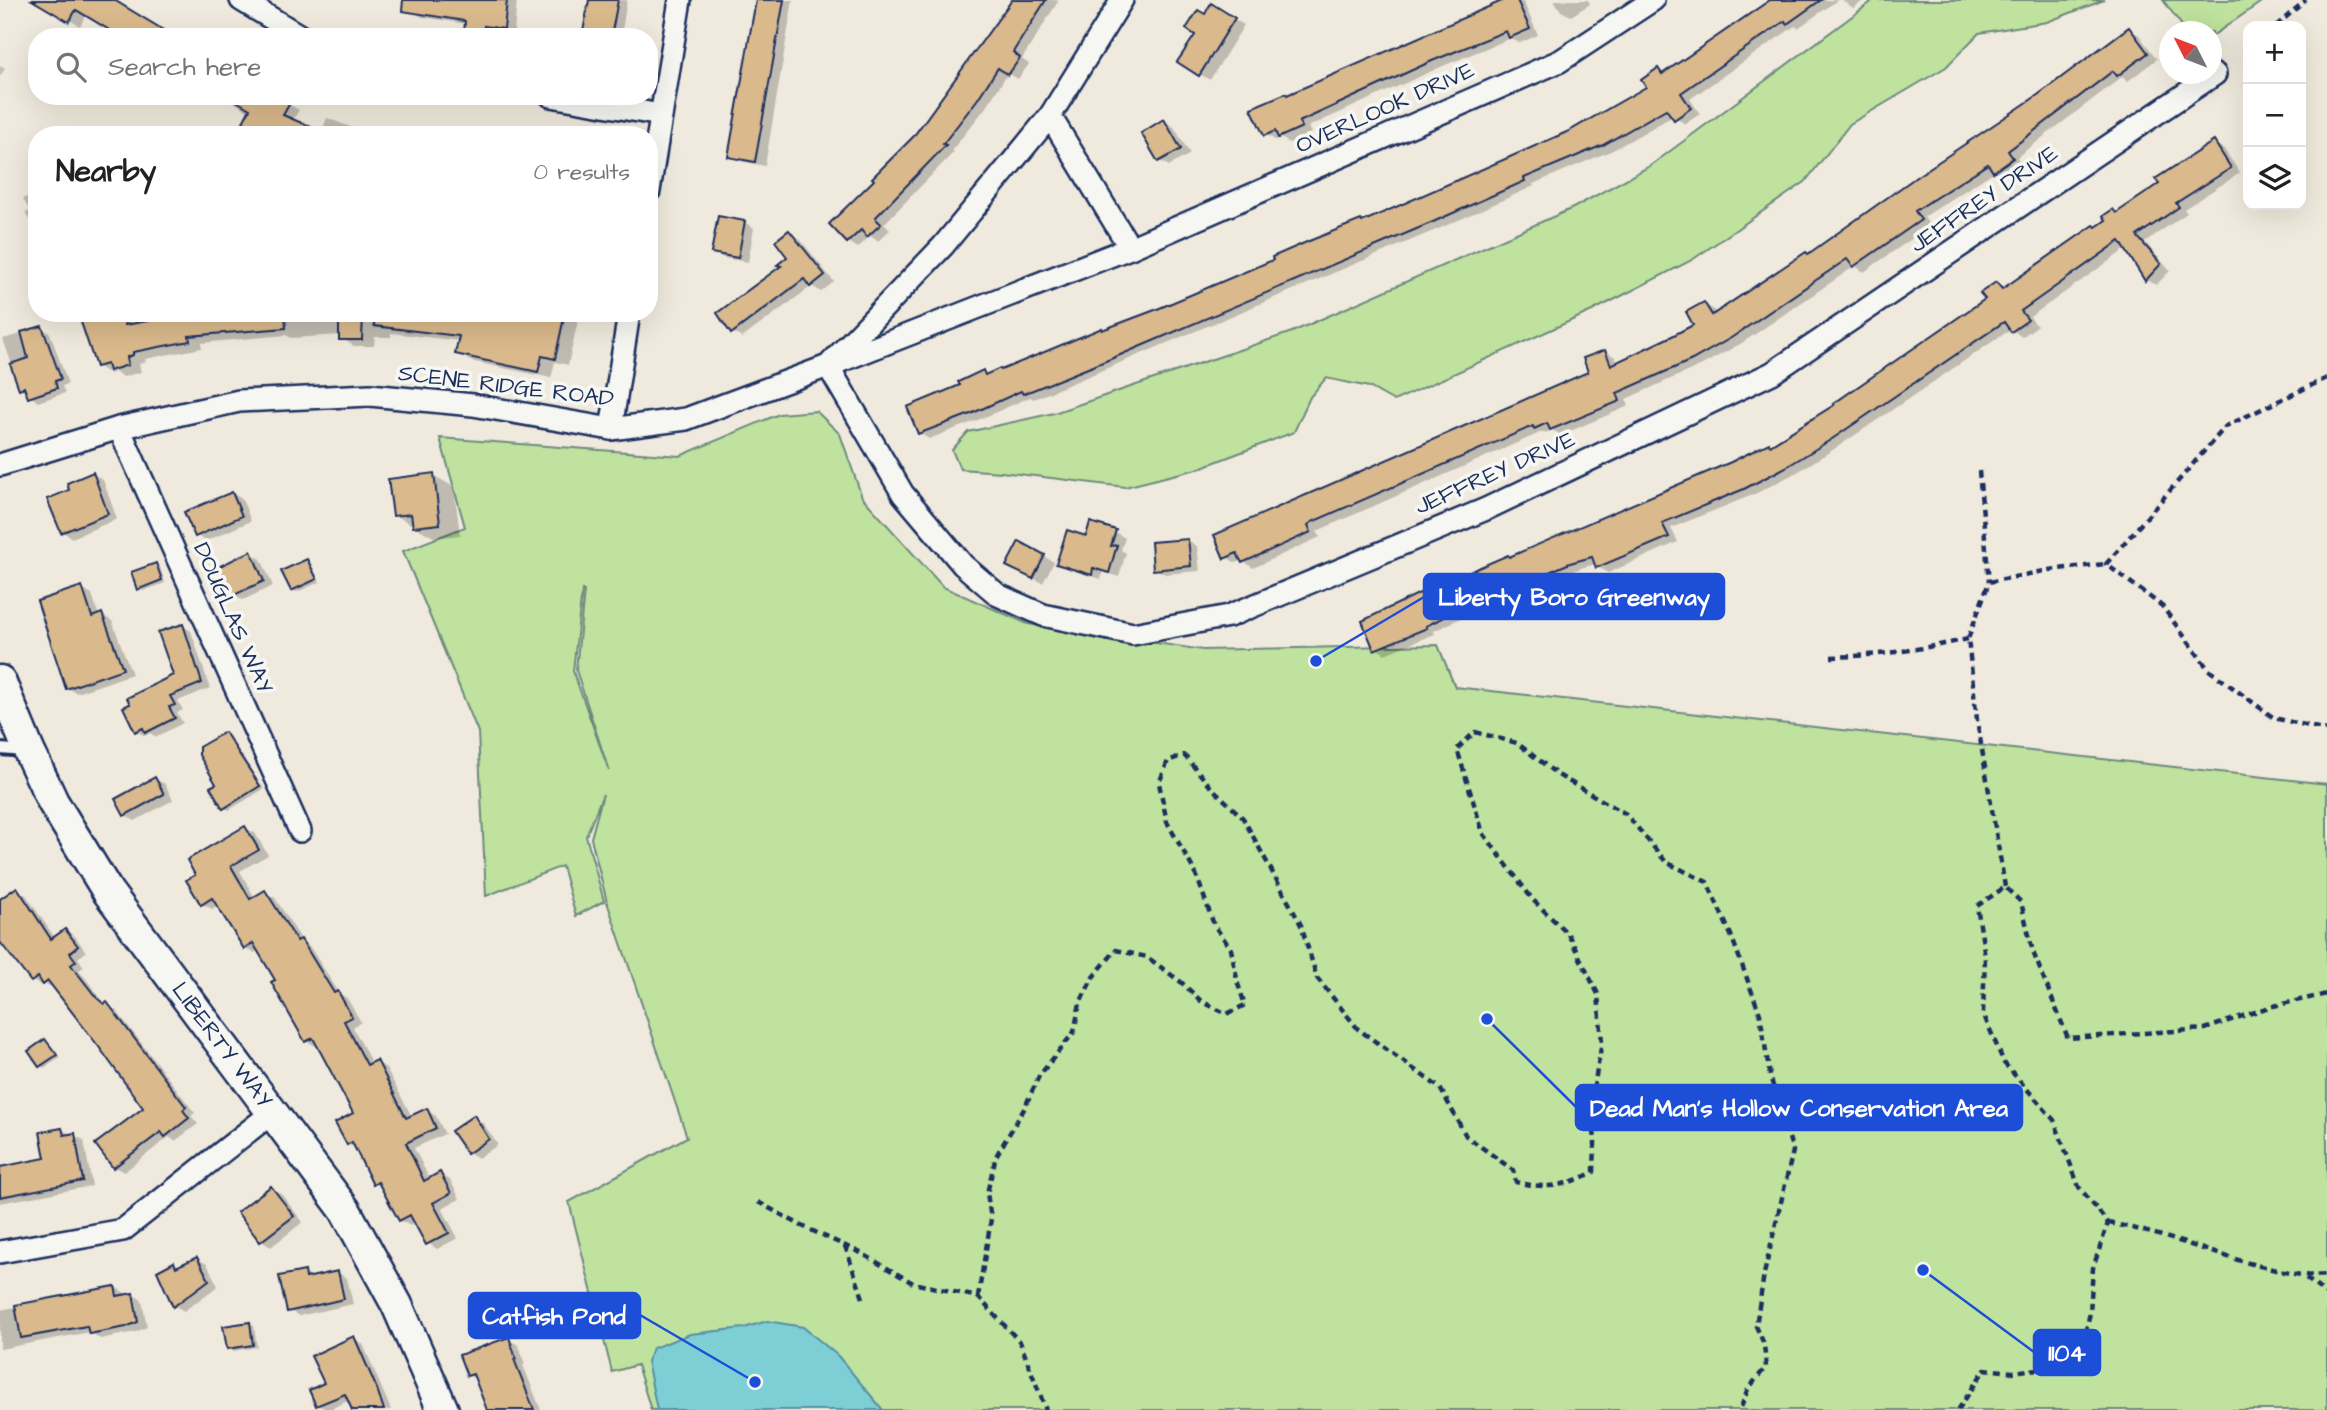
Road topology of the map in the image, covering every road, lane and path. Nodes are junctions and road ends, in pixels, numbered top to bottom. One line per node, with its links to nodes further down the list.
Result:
1 (241, 0): 7 (street)
2 (680, 0): 10 (street)
3 (1122, 0): 11 (street, SCENE RIDGE ROAD)
4 (1653, 0): 13 (street, OVERLOOK DRIVE)
5 (2306, 0): 6 (path)
6 (2282, 21)
7 (287, 28)
8 (2200, 84): 15 (street, JEFFREY DRIVE)
9 (604, 105): 10 (street)
10 (662, 115): 12 (street)
11 (1050, 116): 13 (street); 15 (street, SCENE RIDGE ROAD)
12 (658, 138)
13 (1130, 248): 15 (street, OVERLOOK DRIVE)
14 (628, 322): 18 (street)
15 (828, 366): 18 (street, SCENE RIDGE ROAD)
16 (2327, 378): 21 (path)
17 (119, 428): 18 (street, SCENE RIDGE ROAD); 19 (street, SCENE RIDGE ROAD); 28 (street, DOUGLAS WAY)
18 (611, 429)
19 (0, 465)
20 (1979, 471): 22 (path)
21 (2106, 564): 22 (path); 26 (path)
22 (1989, 582): 23 (path)
23 (1968, 639): 24 (path); 29 (path)
24 (1831, 657)
25 (0, 681): 27 (street, LIBERTY WAY)
26 (2327, 730)
27 (14, 750): 31 (street, LIBERTY WAY)
28 (300, 831)
29 (2005, 887): 30 (path); 33 (path)
30 (2327, 994)
31 (273, 1112): 35 (street); 41 (street, LIBERTY WAY)
32 (758, 1202): 34 (path)
33 (2108, 1223): 37 (path); 44 (path)
34 (845, 1246): 39 (path); 40 (path)
35 (0, 1252)
36 (2327, 1275): 37 (path)
37 (2305, 1277): 38 (path)
38 (2327, 1295)
39 (978, 1297): 42 (path); 43 (path)
40 (864, 1301)
41 (443, 1410)
42 (1046, 1410)
43 (1740, 1410)
44 (1958, 1410)

